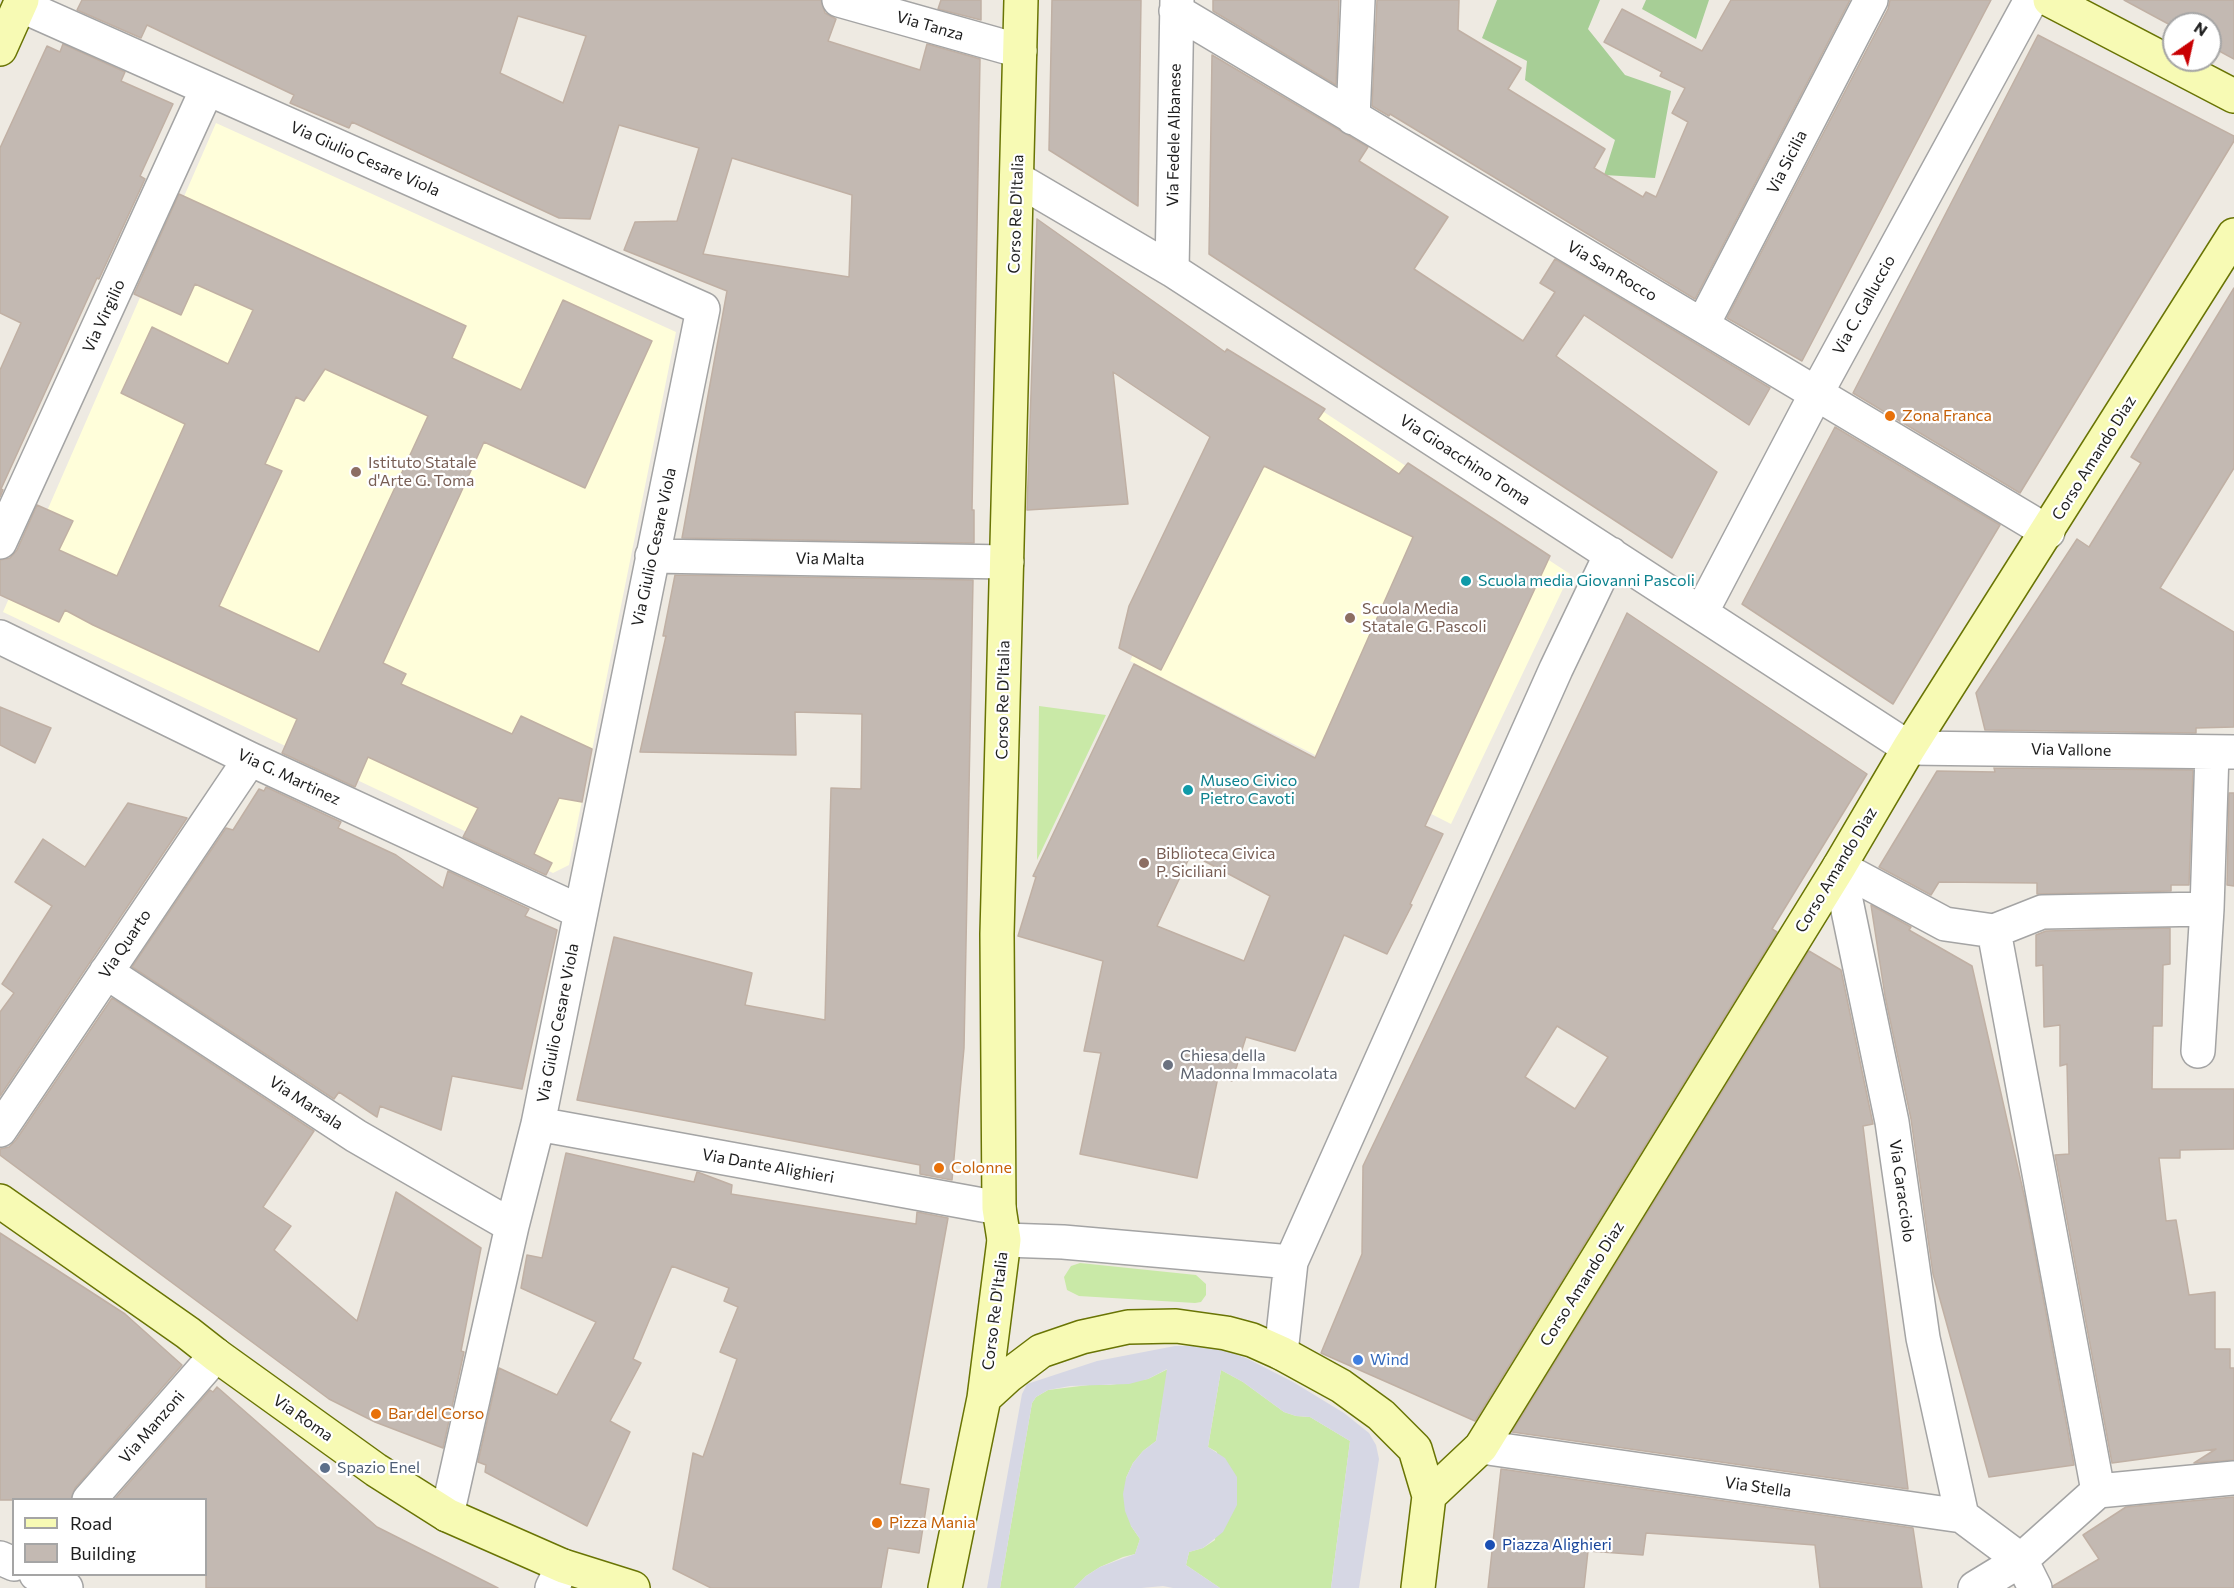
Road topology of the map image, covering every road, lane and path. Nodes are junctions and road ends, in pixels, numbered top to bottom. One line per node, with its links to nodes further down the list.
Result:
1 (1021, 0): 10 (main road, Corso Re D'Italia)
2 (1358, 0): 13 (street)
3 (1871, 0): 17 (street, Via Sicilia)
4 (2031, 0): 18 (street, Via C. Galluccio)
5 (2049, 0): 12 (main road)
6 (21, 2): 9 (main road); 11 (street, Via Giulio Cesare Viola)
7 (856, 3): 10 (street, Via Tanza)
8 (1176, 5): 13 (street, Via San Rocco); 16 (street, Via Fedele Albanese)
9 (0, 49)
10 (1020, 51): 14 (main road, Corso Re D'Italia)
11 (207, 90): 20 (street, Via Virgilio); 22 (street, Via Giulio Cesare Viola)
12 (2234, 96)
13 (1353, 118): 17 (street, Via San Rocco)
14 (1017, 179): 16 (street, Via Gioacchino Toma); 23 (main road, Corso Re D'Italia)
15 (2234, 236): 19 (main road, Corso Amando Diaz)
16 (1172, 270): 21 (street, Via Gioacchino Toma)
17 (1703, 324): 18 (street, Via San Rocco)
18 (1817, 392): 19 (street, Via San Rocco); 24 (street, Via C. Galluccio)
19 (2048, 532): 26 (main road, Corso Amando Diaz)
20 (0, 542)
21 (1611, 554): 24 (street, Via Gioacchino Toma); 41 (street)
22 (652, 556): 23 (street, Via Malta); 31 (street, Via Giulio Cesare Viola)
23 (1007, 562): 38 (main road, Corso Re D'Italia)
24 (1701, 613): 26 (street, Via Gioacchino Toma)
25 (0, 637): 28 (street, Via G. Martinez)
26 (1909, 748): 27 (street, Via Vallone); 29 (main road, Corso Amando Diaz)
27 (2223, 752): 30 (street)
28 (250, 759): 31 (street, Via G. Martinez); 33 (street, Via Quarto)
29 (1839, 867): 32 (street); 45 (main road, Corso Amando Diaz); 51 (street, Via Caracciolo)
30 (2207, 909): 32 (street); 34 (street)
31 (581, 912): 35 (street, Via Giulio Cesare Viola)
32 (1994, 931): 47 (street)
33 (106, 972): 36 (street, Via Quarto); 39 (street, Via Marsala)
34 (2198, 1051)
35 (538, 1124): 38 (street, Via Dante Alighieri); 39 (street, Via Giulio Cesare Viola)
36 (0, 1130)
37 (0, 1201): 43 (main road, Via Roma)
38 (999, 1208): 40 (main road, Corso Re D'Italia)
39 (512, 1226): 50 (street, Via Giulio Cesare Viola)
40 (1004, 1240): 41 (street); 44 (main road, Corso Re D'Italia)
41 (1291, 1262): 42 (street)
42 (1281, 1353): 44 (main road); 48 (main road)
43 (216, 1355): 49 (street, Via Manzoni); 50 (main road, Via Roma)
44 (984, 1398): 57 (main road, Corso Re D'Italia)
45 (1481, 1447): 48 (main road, Corso Amando Diaz); 51 (street, Via Stella)
46 (2234, 1478): 47 (street)
47 (2098, 1491): 52 (street)
48 (1429, 1496): 58 (main road)
49 (91, 1498)
50 (447, 1515): 54 (main road, Via Roma)
51 (1962, 1516): 52 (street, Via Stella)
52 (2028, 1574): 59 (street)
53 (38, 1576): 55 (street)
54 (557, 1577): 56 (main road, Via Roma)
55 (66, 1588)
56 (633, 1588)
57 (945, 1588)
58 (1418, 1588)
59 (1975, 1588)

